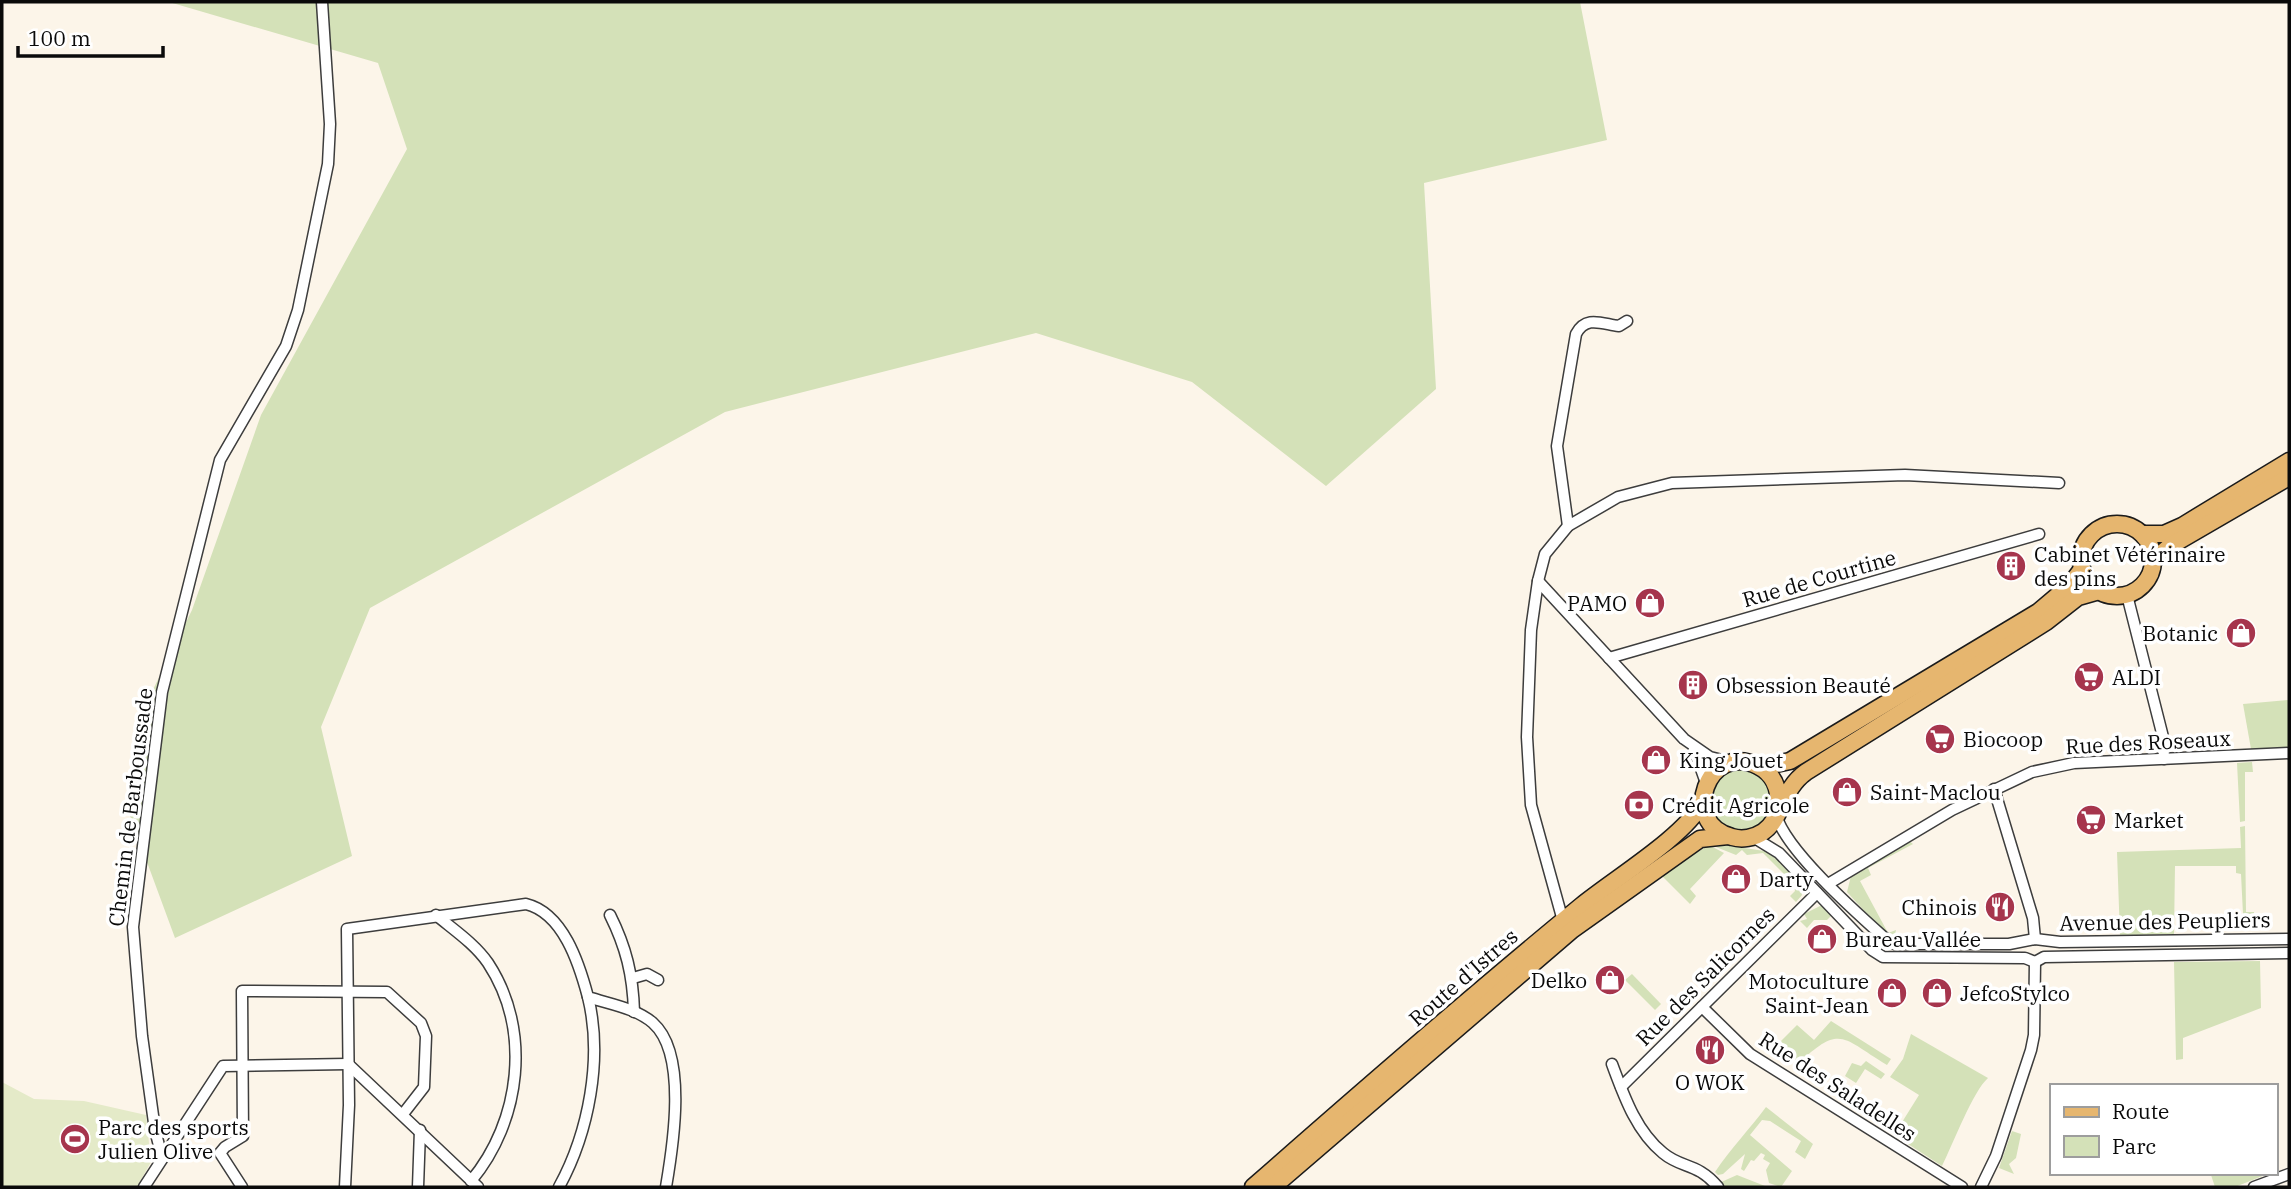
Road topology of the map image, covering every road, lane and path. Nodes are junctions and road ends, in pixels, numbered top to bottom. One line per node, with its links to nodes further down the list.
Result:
1 (321, 2): 47 (street, Chemin de Barboussade)
2 (1627, 321): 6 (street)
3 (2289, 461): 8 (main road)
4 (2289, 477): 9 (main road)
5 (2059, 483): 6 (street)
6 (1568, 526): 11 (street)
7 (2039, 534): 14 (street, Rue de Courtine)
8 (2143, 534): 9 (main road); 10 (main road)
9 (2154, 560): 13 (main road)
10 (2082, 569): 12 (main road); 19 (main road)
11 (1538, 581): 14 (street); 30 (street)
12 (2099, 591): 13 (main road); 23 (main road)
13 (2127, 595): 17 (street)
14 (1609, 658): 15 (street)
15 (1694, 748): 18 (street); 20 (street)
16 (2289, 753): 17 (street, Rue des Roseaux)
17 (2164, 760): 21 (street, Rue des Roseaux)
18 (1730, 762): 19 (main road); 20 (main road)
19 (1761, 767): 23 (main road)
20 (1706, 783): 22 (main road)
21 (1994, 789): 26 (street, Rue des Roseaux); 32 (street)
22 (1702, 803): 24 (main road); 30 (main road, Route d'Istres)
23 (1778, 810): 25 (main road); 26 (street, Avenue des Peupliers)
24 (1728, 836): 25 (main road); 57 (main road, Route d'Istres)
25 (1753, 836): 27 (street, Avenue des Peupliers)
26 (1828, 884): 32 (street, Avenue des Peupliers)
27 (1817, 893): 34 (street, Avenue des Peupliers); 39 (street, Rue des Salicornes)
28 (436, 915): 37 (street); 38 (street); 49 (street)
29 (610, 915): 35 (street)
30 (1563, 921): 56 (main road, Route d'Istres)
31 (2289, 939): 32 (street, Avenue des Peupliers)
32 (2034, 942): 34 (street); 34 (street, Avenue des Peupliers)
33 (2289, 953): 34 (street, Avenue des Peupliers)
34 (2035, 959): 60 (street)
35 (633, 978): 36 (street); 40 (street)
36 (657, 980)
37 (348, 989): 41 (street); 43 (street); 45 (street)
38 (588, 997): 40 (street); 54 (street)
39 (1702, 1007): 44 (street, Rue des Salicornes); 59 (street, Rue des Saladelles)
40 (634, 1012): 55 (street)
41 (348, 1064): 43 (street); 45 (street); 52 (street)
42 (1612, 1064): 44 (street)
43 (241, 1065): 47 (street); 51 (street)
44 (1621, 1087): 58 (street)
45 (403, 1114): 46 (street)
46 (419, 1130): 49 (street); 53 (street)
47 (162, 1157): 50 (street)
48 (2289, 1174): 61 (street)
49 (474, 1184)
50 (144, 1187)
51 (242, 1187)
52 (345, 1187)
53 (418, 1187)
54 (559, 1187)
55 (666, 1187)
56 (1253, 1187)
57 (1273, 1187)
58 (1718, 1187)
59 (1962, 1187)
60 (1981, 1187)
61 (2255, 1187)

